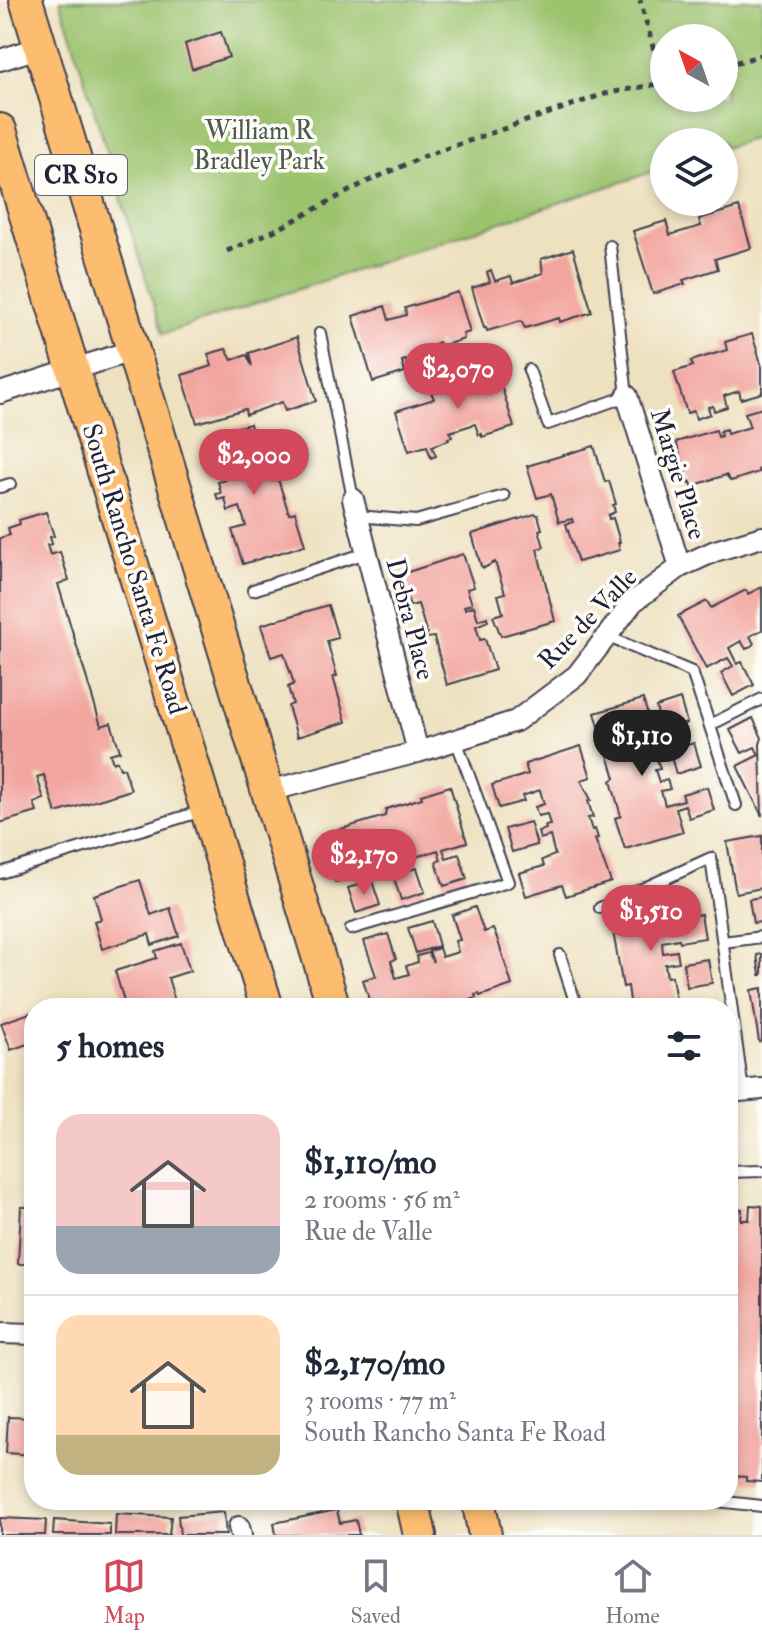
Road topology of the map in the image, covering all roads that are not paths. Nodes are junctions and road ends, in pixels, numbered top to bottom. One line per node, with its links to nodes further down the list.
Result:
1 (26, 0): 2 (main road, CR S10)
2 (41, 47): 3 (street); 7 (main road, CR S10)
3 (0, 60)
4 (0, 130): 8 (main road, South Rancho Santa Fe Road / CR S10)
5 (610, 246): 11 (lane)
6 (320, 333): 13 (lane)
7 (134, 350): 8 (street); 23 (main road, CR S10)
8 (73, 369): 10 (street); 25 (main road, South Rancho Santa Fe Road / CR S10)
9 (529, 370): 11 (lane)
10 (0, 393)
11 (627, 396): 16 (street, Margie Place)
12 (504, 496): 13 (lane)
13 (355, 508): 15 (street, Debra Place)
14 (762, 537): 16 (street, Rue de Valle)
15 (366, 553): 17 (lane); 22 (street, Debra Place)
16 (680, 567): 18 (street, Rue de Valle)
17 (253, 590)
18 (606, 636): 20 (lane); 21 (street, Rue de Valle)
19 (762, 699): 20 (lane)
20 (710, 725): 24 (lane)
21 (456, 740): 22 (street, Rue de Valle); 28 (lane)
22 (418, 752): 23 (street, Rue de Valle)
23 (269, 791): 33 (main road, CR S10)
24 (736, 805)
25 (207, 809): 26 (lane); 32 (main road, South Rancho Santa Fe Road / CR S10)
26 (0, 873)
27 (600, 908): 30 (lane)
28 (351, 929)
29 (762, 937): 30 (lane)
30 (723, 942): 35 (lane)
31 (560, 955): 34 (lane)
32 (264, 998)
33 (331, 998)
34 (574, 998)
35 (731, 998)
36 (738, 1048): 37 (lane)
37 (744, 1091)
38 (762, 1171): 39 (lane)
39 (738, 1172)
40 (0, 1333): 41 (street)
41 (24, 1334)
42 (738, 1503): 43 (lane)
43 (762, 1506)
44 (414, 1510): 46 (main road)
45 (480, 1510): 47 (main road)
46 (420, 1535)
47 (485, 1535)

